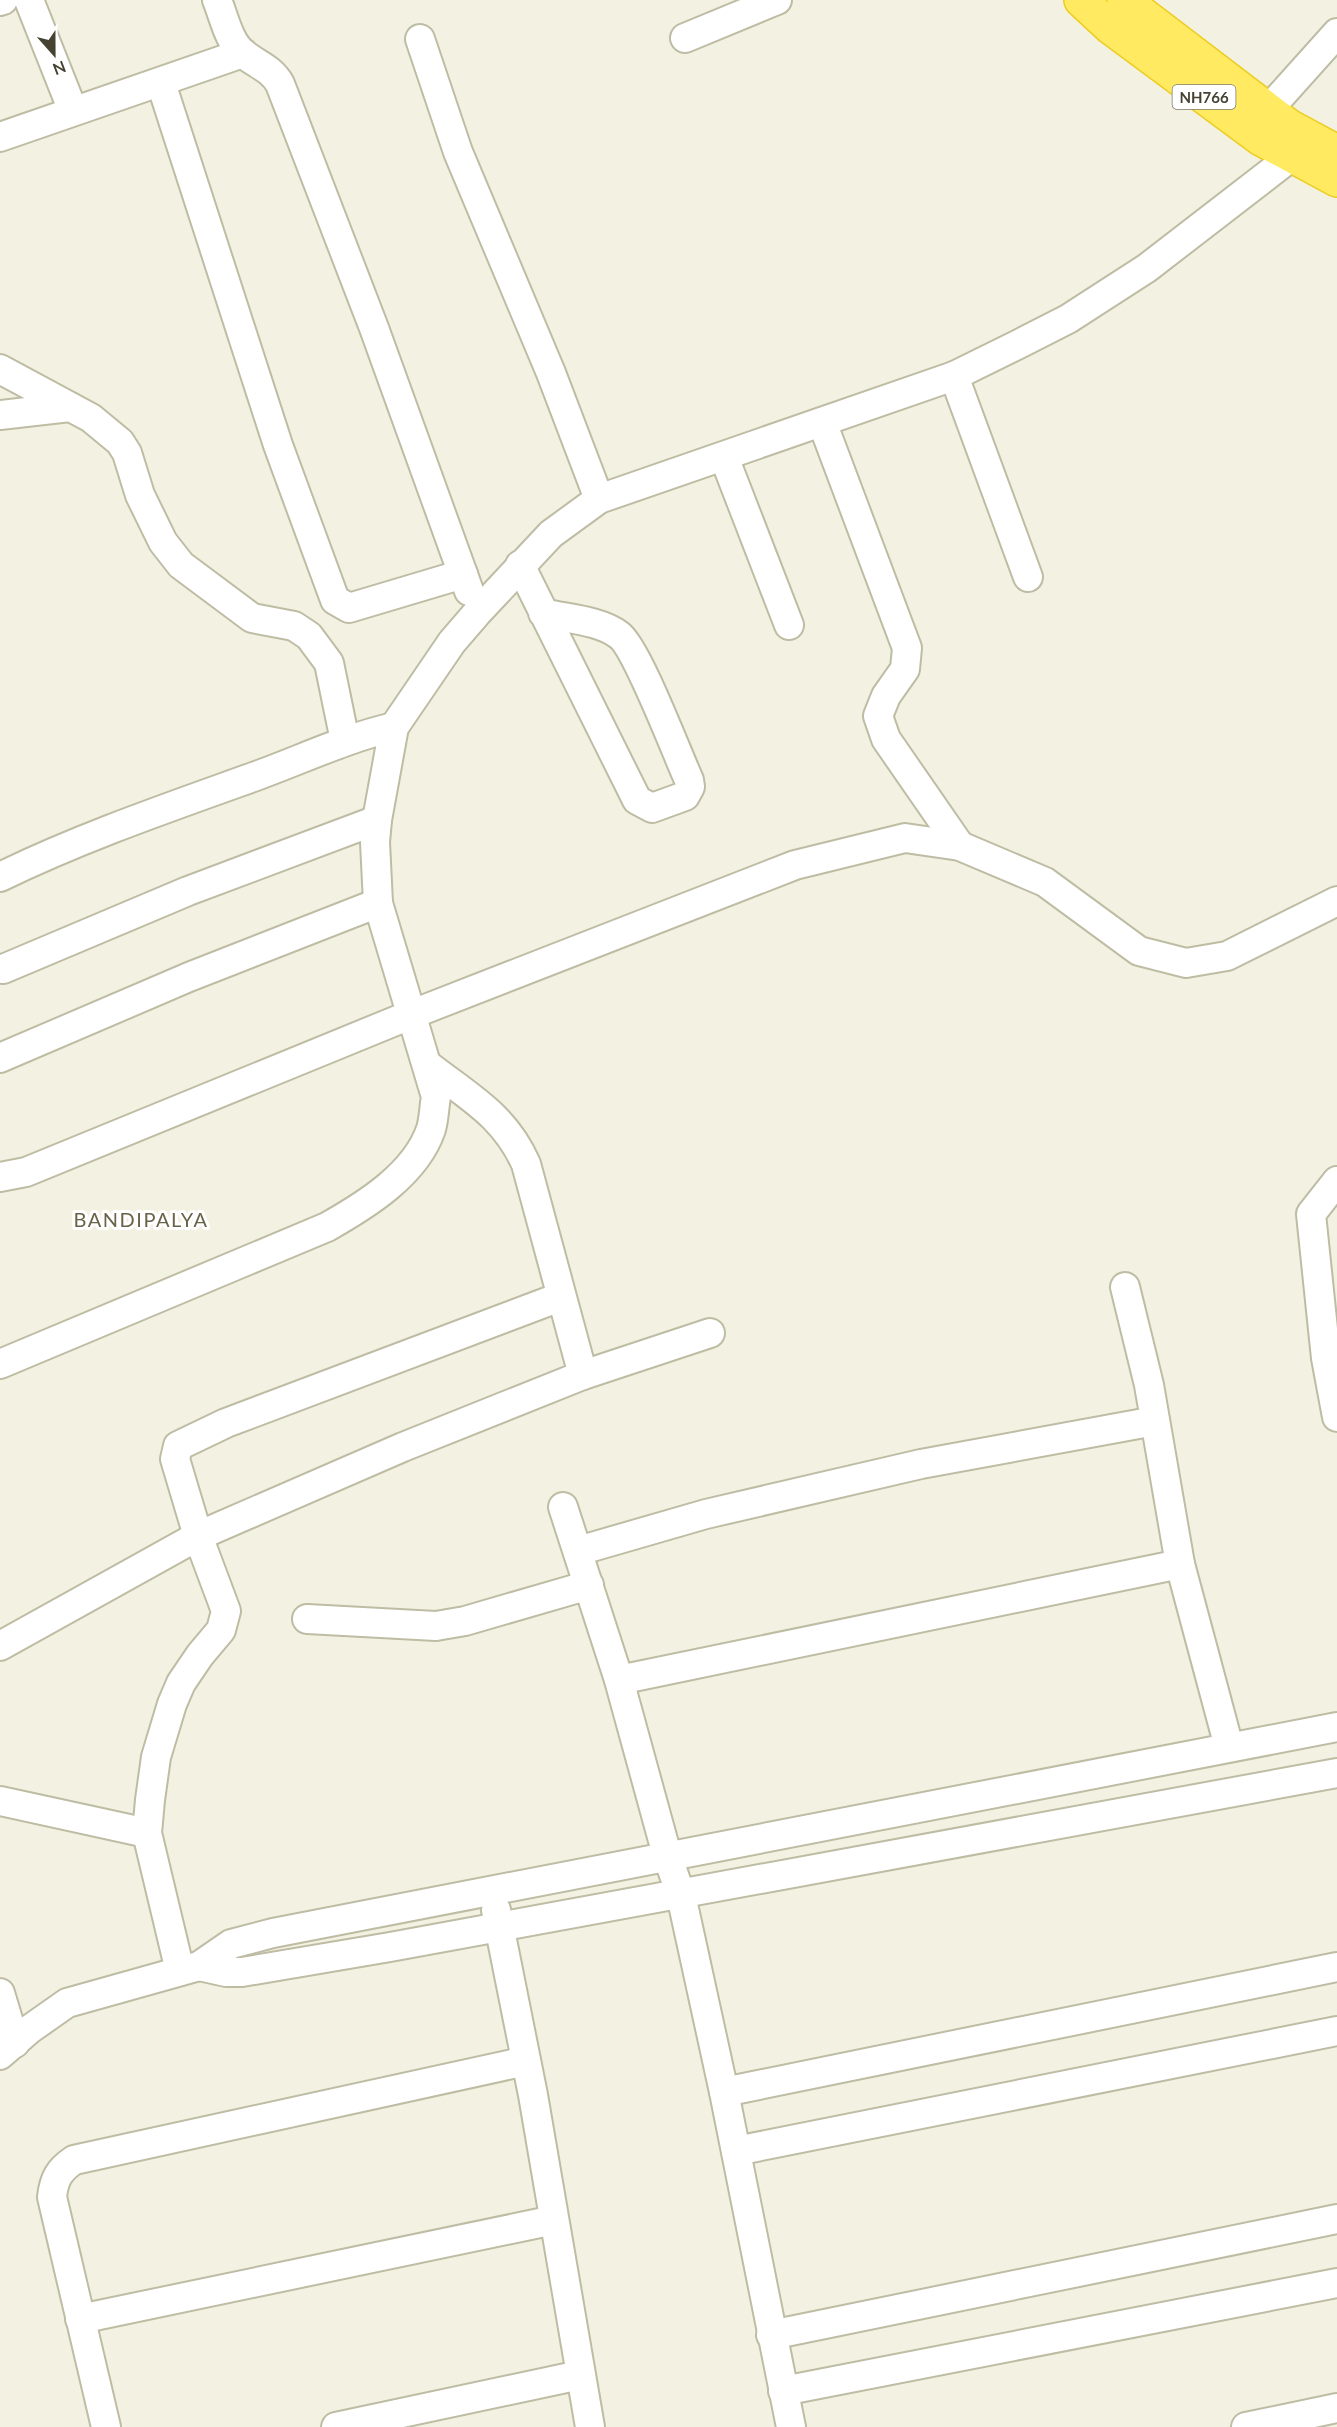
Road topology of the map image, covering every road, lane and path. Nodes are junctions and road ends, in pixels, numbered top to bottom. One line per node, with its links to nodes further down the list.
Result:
1 (29, 0): 12 (street)
2 (217, 0): 9 (street)
3 (777, 0): 7 (street)
4 (1081, 0): 14 (highway, NH766)
5 (1124, 0): 11 (highway, NH766)
6 (1337, 33): 11 (street)
7 (685, 38)
8 (420, 39): 23 (street)
9 (243, 53): 10 (street); 25 (street)
10 (161, 83): 12 (street); 25 (street)
11 (1268, 110): 14 (highway, NH766)
12 (73, 111): 13 (street)
13 (0, 137)
14 (1297, 145): 15 (highway, NH766); 16 (highway, NH766); 18 (street)
15 (1337, 152)
16 (1337, 180)
17 (0, 369): 19 (street)
18 (954, 376): 21 (street); 26 (street)
19 (70, 407): 20 (street); 31 (street)
20 (0, 416)
21 (822, 422): 22 (street); 33 (street)
22 (724, 457): 23 (street); 29 (street)
23 (599, 499): 24 (street)
24 (520, 565): 27 (street); 28 (street)
25 (463, 574): 27 (street)
26 (1028, 577)
27 (477, 613): 30 (street)
28 (543, 614): 28 (street)
29 (789, 625)
30 (394, 727): 31 (street); 32 (street)
31 (345, 741): 34 (street)
32 (377, 820): 36 (street); 37 (street)
33 (960, 846): 35 (street); 38 (street)
34 (0, 877)
35 (1337, 901)
36 (378, 903): 38 (street); 39 (street)
37 (3, 969)
38 (410, 1015): 40 (street); 41 (street)
39 (0, 1058)
40 (429, 1066): 44 (street); 46 (street)
41 (1, 1175)
42 (1337, 1181): 48 (street)
43 (1125, 1287): 49 (street)
44 (560, 1297): 47 (street); 51 (street)
45 (710, 1333): 47 (street)
46 (0, 1364)
47 (583, 1375): 51 (street)
48 (1337, 1417)
49 (1155, 1421): 52 (street); 53 (street)
50 (563, 1507): 52 (street)
51 (198, 1536): 56 (street); 62 (street)
52 (578, 1551): 54 (street)
53 (1180, 1564): 57 (street); 59 (street)
54 (588, 1585): 55 (street); 57 (street)
55 (307, 1619)
56 (0, 1646)
57 (619, 1680): 63 (street)
58 (1337, 1727): 59 (street)
59 (1229, 1747): 63 (street)
60 (1337, 1773): 65 (street)
61 (0, 1801): 62 (street)
62 (147, 1833): 68 (street)
63 (667, 1855): 64 (street); 65 (street)
64 (493, 1890): 66 (street); 68 (street)
65 (681, 1895): 66 (street); 73 (street)
66 (498, 1927): 68 (street); 72 (street)
67 (1337, 1967): 73 (street)
68 (190, 1969): 71 (street)
69 (0, 1993): 71 (street)
70 (1337, 2031): 74 (street)
71 (7, 2049)
72 (526, 2061): 76 (street); 78 (street)
73 (724, 2092): 74 (street)
74 (736, 2151): 79 (street)
75 (1337, 2219): 79 (street)
76 (554, 2220): 78 (street); 80 (street)
77 (1337, 2283): 81 (street)
78 (80, 2319): 83 (street)
79 (771, 2335): 81 (street)
80 (580, 2375): 84 (street); 85 (street)
81 (783, 2391): 86 (street)
82 (1337, 2408): 87 (street)
83 (106, 2427)
84 (336, 2427)
85 (590, 2427)
86 (791, 2427)
87 (1246, 2427)

